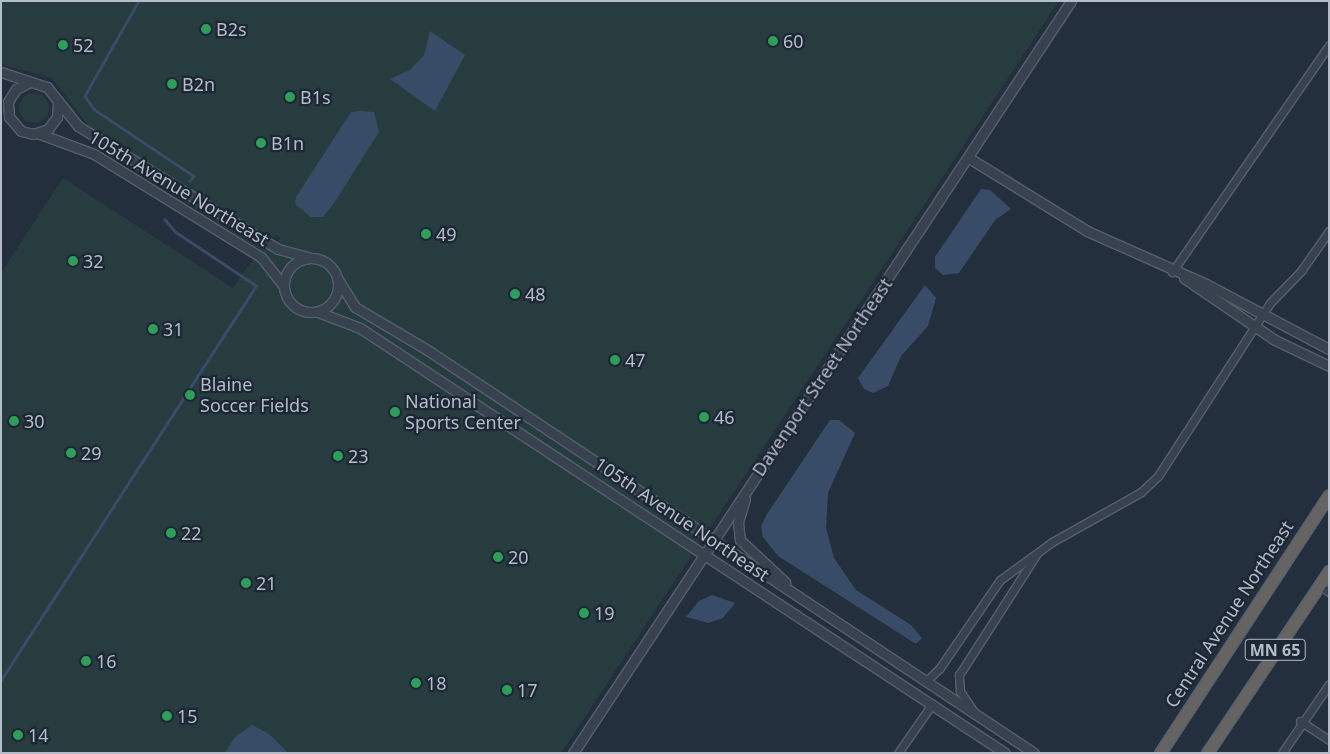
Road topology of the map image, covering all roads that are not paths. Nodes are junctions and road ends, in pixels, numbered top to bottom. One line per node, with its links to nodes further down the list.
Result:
1 (1071, 1): 9 (street, Davenport Street Northeast)
2 (1329, 45): 12 (street)
3 (1, 72): 4 (street, 105th Avenue Northeast)
4 (30, 82): 6 (street, 105th Avenue Northeast); 7 (street)
5 (1, 100): 7 (street, 105th Avenue Northeast)
6 (58, 101): 8 (street); 11 (street, 105th Avenue Northeast)
7 (7, 109): 8 (street, 105th Avenue Northeast)
8 (40, 134): 15 (street, 105th Avenue Northeast)
9 (969, 158): 12 (street); 21 (street, Davenport Street Northeast)
10 (1329, 231): 17 (street)
11 (311, 258): 14 (street, 105th Avenue Northeast); 15 (street)
12 (1172, 272): 13 (street)
13 (1182, 276): 17 (street); 18 (street)
14 (337, 278): 16 (street); 23 (street, 105th Avenue Northeast)
15 (283, 285): 16 (street, 105th Avenue Northeast)
16 (318, 312): 25 (street, 105th Avenue Northeast)
17 (1262, 314): 18 (street); 19 (street)
18 (1254, 327): 20 (street); 24 (street)
19 (1329, 349)
20 (1329, 366)
21 (750, 486): 23 (street, Davenport Street Northeast); 28 (street)
22 (1329, 495): 34 (highway, Central Avenue Northeast / MN 65)
23 (714, 540): 25 (street, Davenport Street Northeast); 28 (street, 105th Avenue Northeast)
24 (1039, 550): 29 (street); 32 (street)
25 (704, 556): 31 (street, 105th Avenue Northeast); 36 (street, Davenport Street Northeast)
26 (1329, 571): 27 (highway, MN 65)
27 (1324, 589): 42 (highway, MN 65)
28 (820, 611): 29 (street, 105th Avenue Northeast)
29 (926, 681): 32 (street, 105th Avenue Northeast)
30 (1329, 684): 33 (street)
31 (932, 704): 37 (street); 38 (street, 105th Avenue Northeast)
32 (976, 715): 39 (street, 105th Avenue Northeast)
33 (1300, 721): 35 (street); 43 (street)
34 (1170, 736): 40 (highway); 41 (highway, Central Avenue Northeast / MN 65)
35 (1329, 740)
36 (573, 753)
37 (898, 753)
38 (1005, 753)
39 (1034, 753)
40 (1154, 753)
41 (1160, 753)
42 (1207, 753)
43 (1282, 753)

